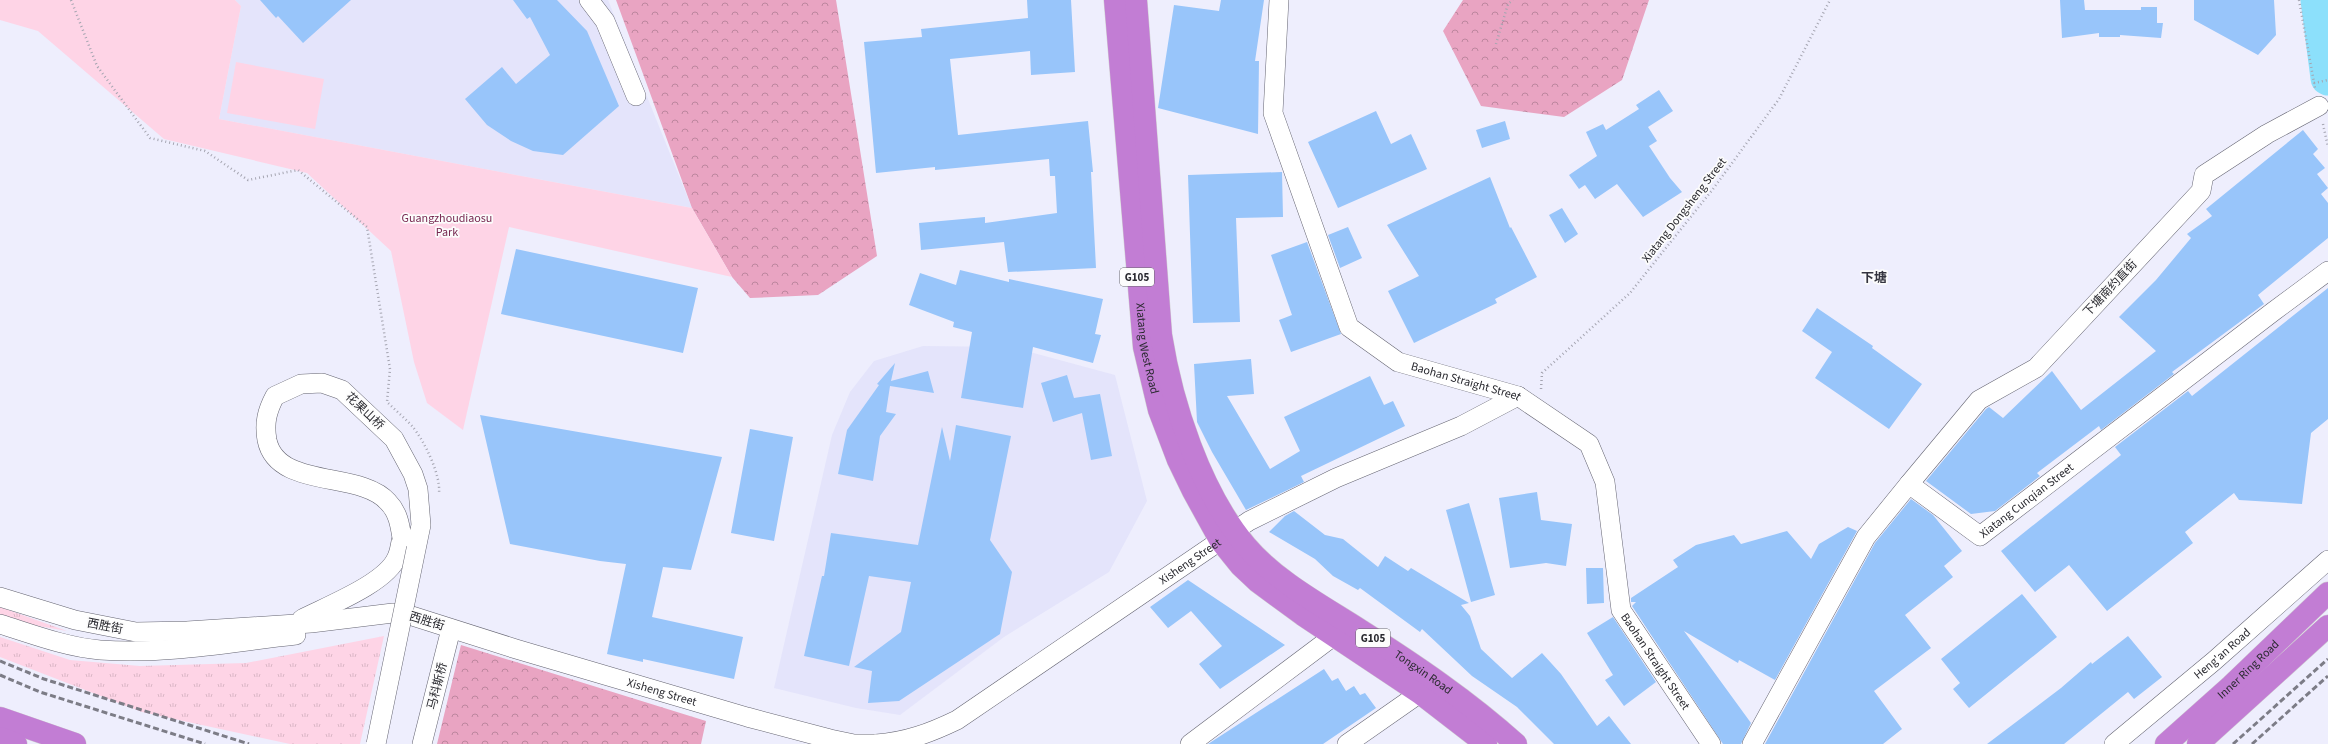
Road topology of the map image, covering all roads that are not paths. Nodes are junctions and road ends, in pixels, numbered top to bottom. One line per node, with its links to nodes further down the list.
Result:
1 (589, 0): 5 (street)
2 (1115, 0): 10 (highway, Xiatang West Road / G105)
3 (1136, 0): 10 (highway, Xiatang West Road / G105)
4 (1279, 0): 8 (street, Baohan Straight Street)
5 (636, 96)
6 (2319, 106): 9 (street, 下塘南约直街)
7 (2328, 271): 9 (street, Xiatang Cunqian Street)
8 (1518, 396): 10 (street, Xisheng Street); 33 (street, Baohan Straight Street)
9 (1909, 484): 34 (street)
10 (1227, 535): 18 (highway, Tongxin Road / G105); 28 (street, Xisheng Street); 32 (highway, Tongxin Road / G105)
11 (2328, 560): 35 (street, Heng'an Road)
12 (2328, 593): 36 (highway, Inner Ring Road)
13 (0, 597): 15 (street, 西胜街)
14 (0, 624): 17 (street, 西胜街)
15 (294, 624): 17 (street, 西胜街); 26 (street, 花果山桥, bridge)
16 (2328, 626): 37 (highway, Inner Ring Road)
17 (451, 629): 27 (street, 马科斯桥); 28 (street, Xisheng Street)
18 (1335, 635): 19 (highway, Tongxin Road / G105); 29 (street)
19 (1420, 693): 30 (street); 31 (highway, Tongxin Road / G105)
20 (0, 718): 25 (highway)
21 (0, 725): 24 (highway)
22 (0, 738): 23 (highway)
23 (16, 744)
24 (57, 744)
25 (75, 744)
26 (376, 744)
27 (422, 744)
28 (876, 744)
29 (1190, 744)
30 (1347, 744)
31 (1486, 744)
32 (1516, 744)
33 (1711, 744)
34 (1752, 744)
35 (2114, 744)
36 (2166, 744)
37 (2198, 744)

